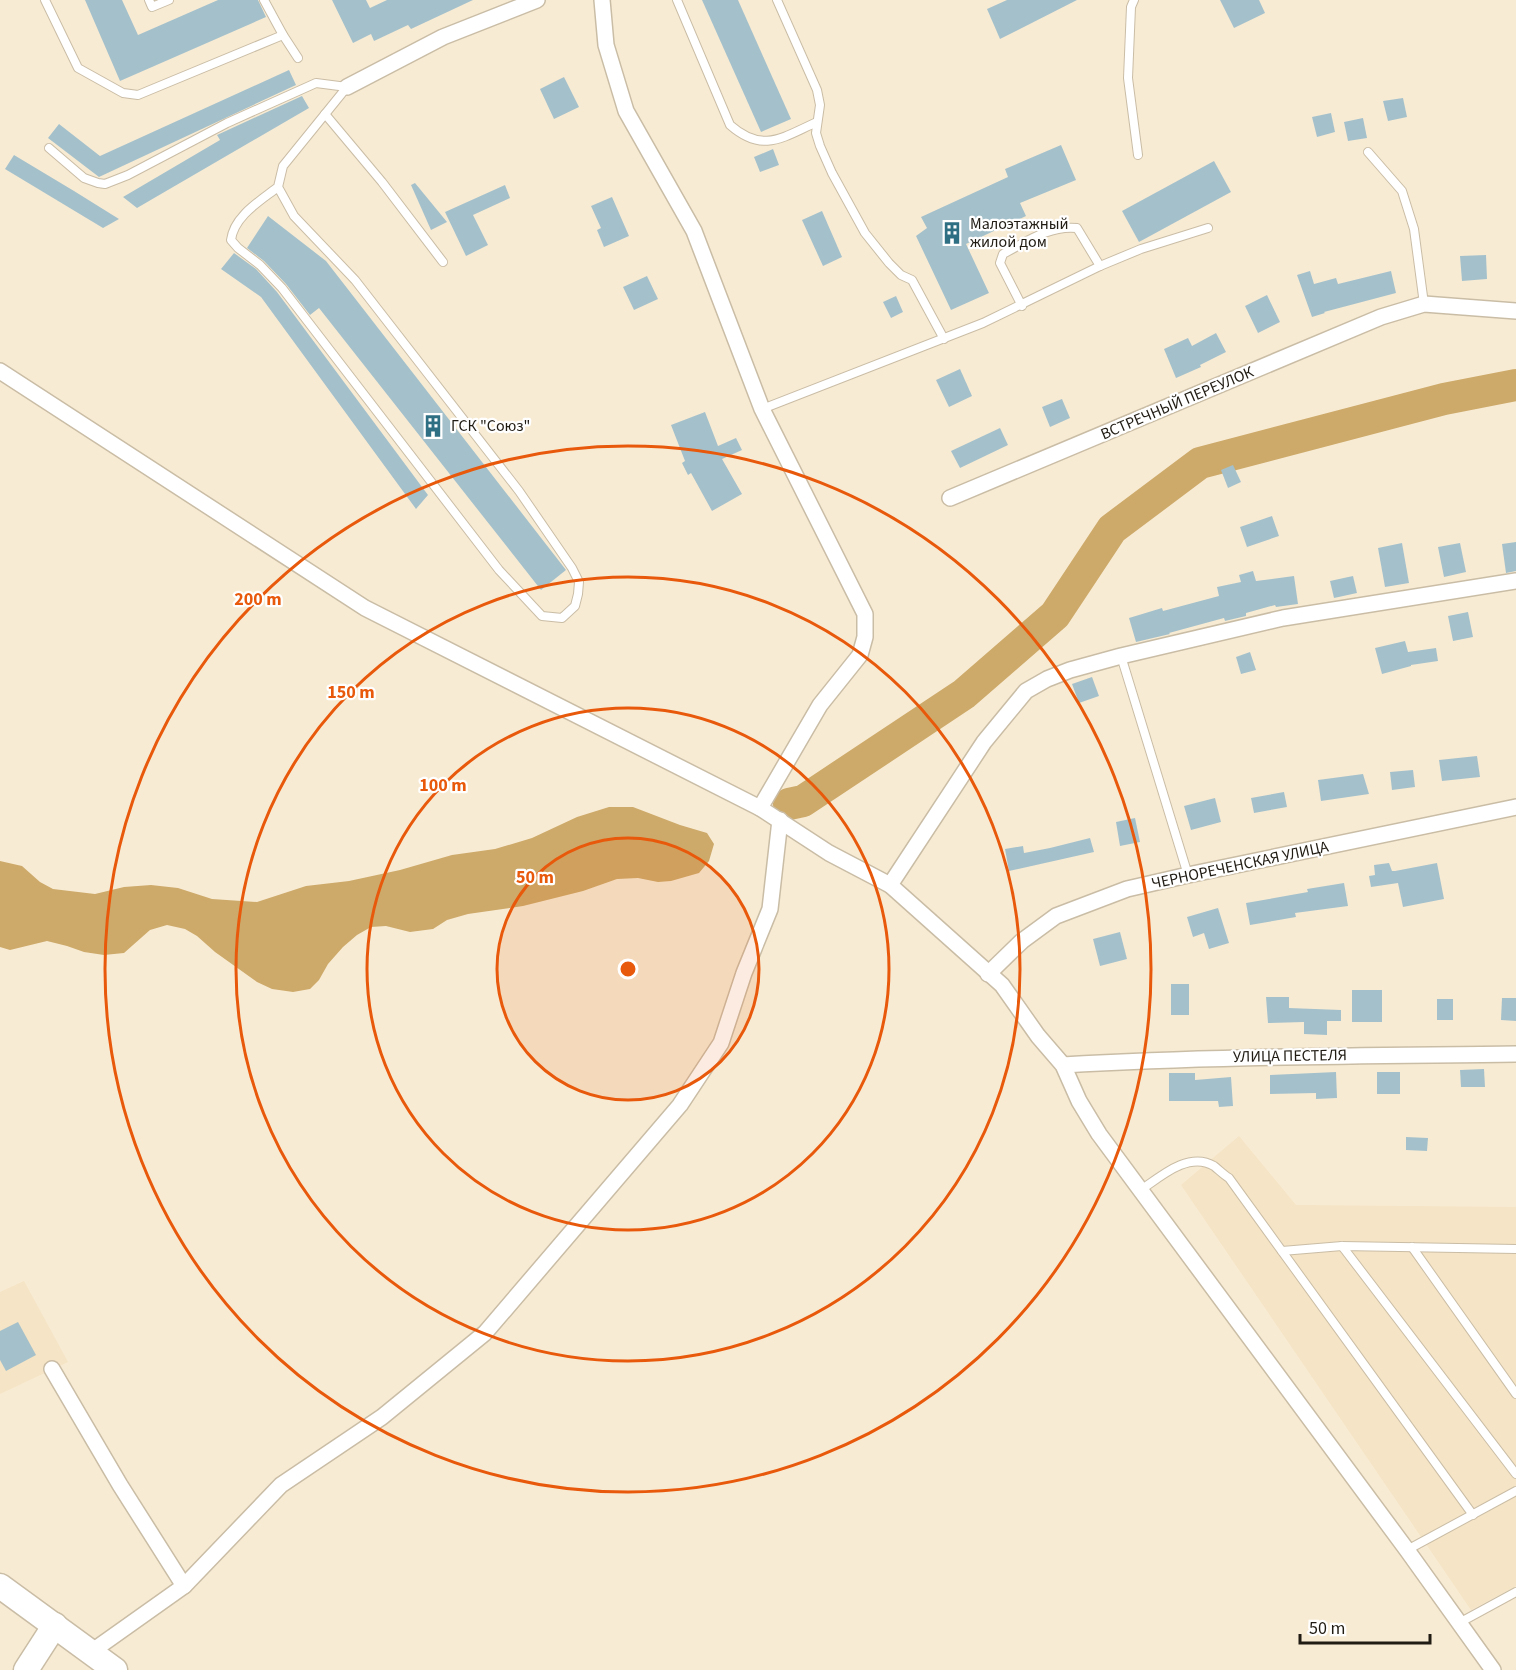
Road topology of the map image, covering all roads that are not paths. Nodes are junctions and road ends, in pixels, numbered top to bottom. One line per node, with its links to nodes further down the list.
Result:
1 (45, 0): 10 (lane)
2 (149, 0): 3 (lane)
3 (169, 0)
4 (264, 0): 10 (lane)
5 (535, 0): 12 (street)
6 (602, 0): 27 (street)
7 (677, 0): 14 (lane)
8 (777, 0): 14 (lane)
9 (1134, 0): 17 (lane)
10 (283, 35): 11 (lane)
11 (298, 58)
12 (347, 87): 13 (lane); 15 (lane)
13 (325, 114): 18 (lane); 20 (lane)
14 (817, 122): 25 (lane)
15 (49, 148)
16 (1368, 152): 22 (lane)
17 (1138, 155)
18 (278, 187): 18 (lane)
19 (1208, 228): 21 (lane)
20 (443, 262)
21 (1100, 266): 23 (lane); 23 (lane)
22 (1424, 304): 24 (street, ВСТРЕЧНЫЙ ПЕРЕУЛОК); 28 (street, ВСТРЕЧНЫЙ ПЕРЕУЛОК)
23 (1022, 306): 25 (lane)
24 (1516, 311)
25 (944, 339): 27 (lane)
26 (0, 371): 32 (street)
27 (762, 409): 32 (street)
28 (950, 498)
29 (1516, 581): 30 (street)
30 (1121, 656): 34 (lane); 35 (street)
31 (1516, 807): 34 (street, ЧЕРНОРЕЧЕНСКАЯ УЛИЦА)
32 (760, 808): 33 (street)
33 (780, 820): 35 (street); 51 (street)
34 (1188, 875): 36 (street, ЧЕРНОРЕЧЕНСКАЯ УЛИЦА)
35 (890, 885): 36 (street)
36 (988, 974): 38 (street)
37 (1516, 1054): 38 (street, УЛИЦА ПЕСТЕЛЯ)
38 (1064, 1065): 39 (street)
39 (1141, 1190): 43 (lane); 49 (street)
40 (1342, 1246): 41 (lane); 43 (lane); 46 (lane)
41 (1412, 1247): 42 (lane); 45 (lane)
42 (1516, 1249)
43 (1282, 1251): 48 (lane)
44 (52, 1370): 51 (street)
45 (1516, 1394)
46 (1516, 1474)
47 (1516, 1491): 48 (lane)
48 (1473, 1515): 49 (lane)
49 (1407, 1550): 53 (street)
50 (0, 1586): 54 (main road)
51 (184, 1586): 55 (street)
52 (1516, 1593): 53 (lane)
53 (1459, 1623): 58 (street)
54 (55, 1625): 55 (main road); 56 (main road)
55 (91, 1653): 57 (main road)
56 (27, 1670)
57 (115, 1670)
58 (1493, 1670)

